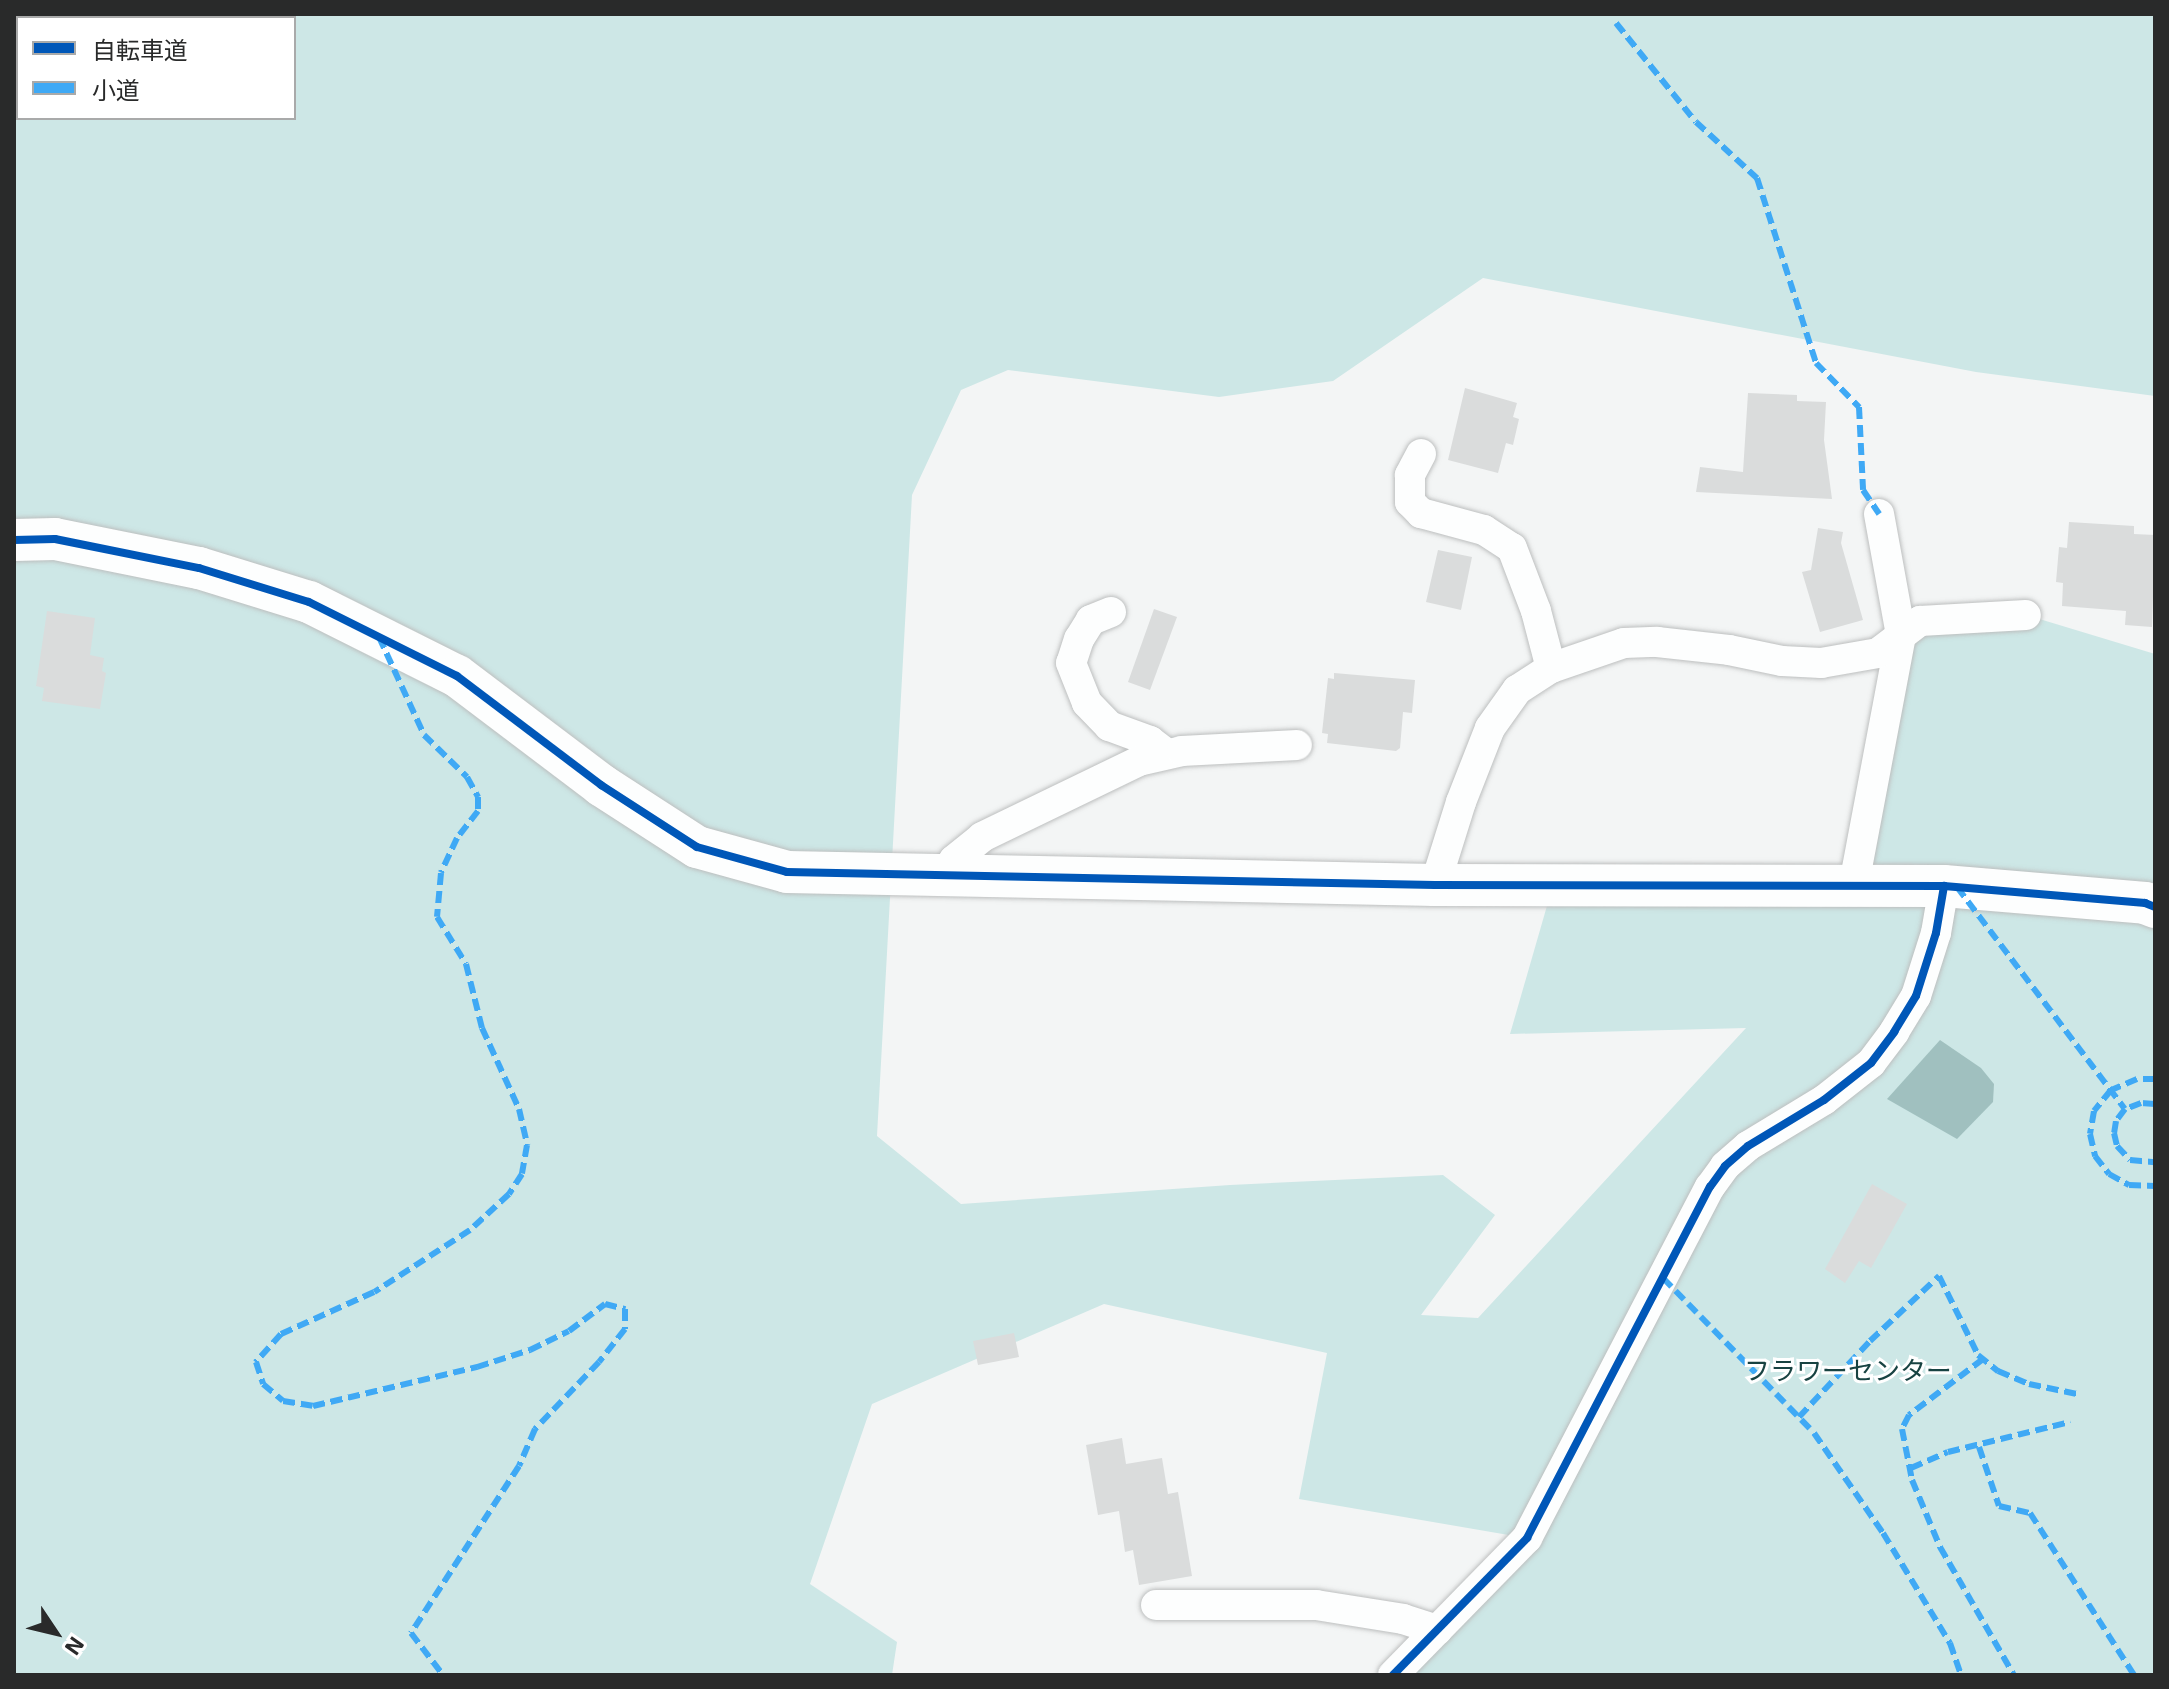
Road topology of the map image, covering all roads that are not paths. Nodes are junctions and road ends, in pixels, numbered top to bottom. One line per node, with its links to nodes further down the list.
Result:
1 (1421, 454): 7 (street)
2 (1879, 514): 6 (street)
3 (14, 540): 10 (street)
4 (1111, 612): 9 (street)
5 (2026, 615): 6 (street)
6 (1901, 635): 7 (street); 11 (street)
7 (1551, 668): 12 (street)
8 (1297, 745): 9 (street)
9 (1167, 754): 10 (street)
10 (946, 875): 12 (street)
11 (1854, 884): 12 (street); 13 (street)
12 (1435, 885)
13 (1944, 886): 14 (street); 16 (street)
14 (2155, 907)
15 (1156, 1605): 16 (street)
16 (1437, 1630): 17 (street)
17 (1393, 1675)

